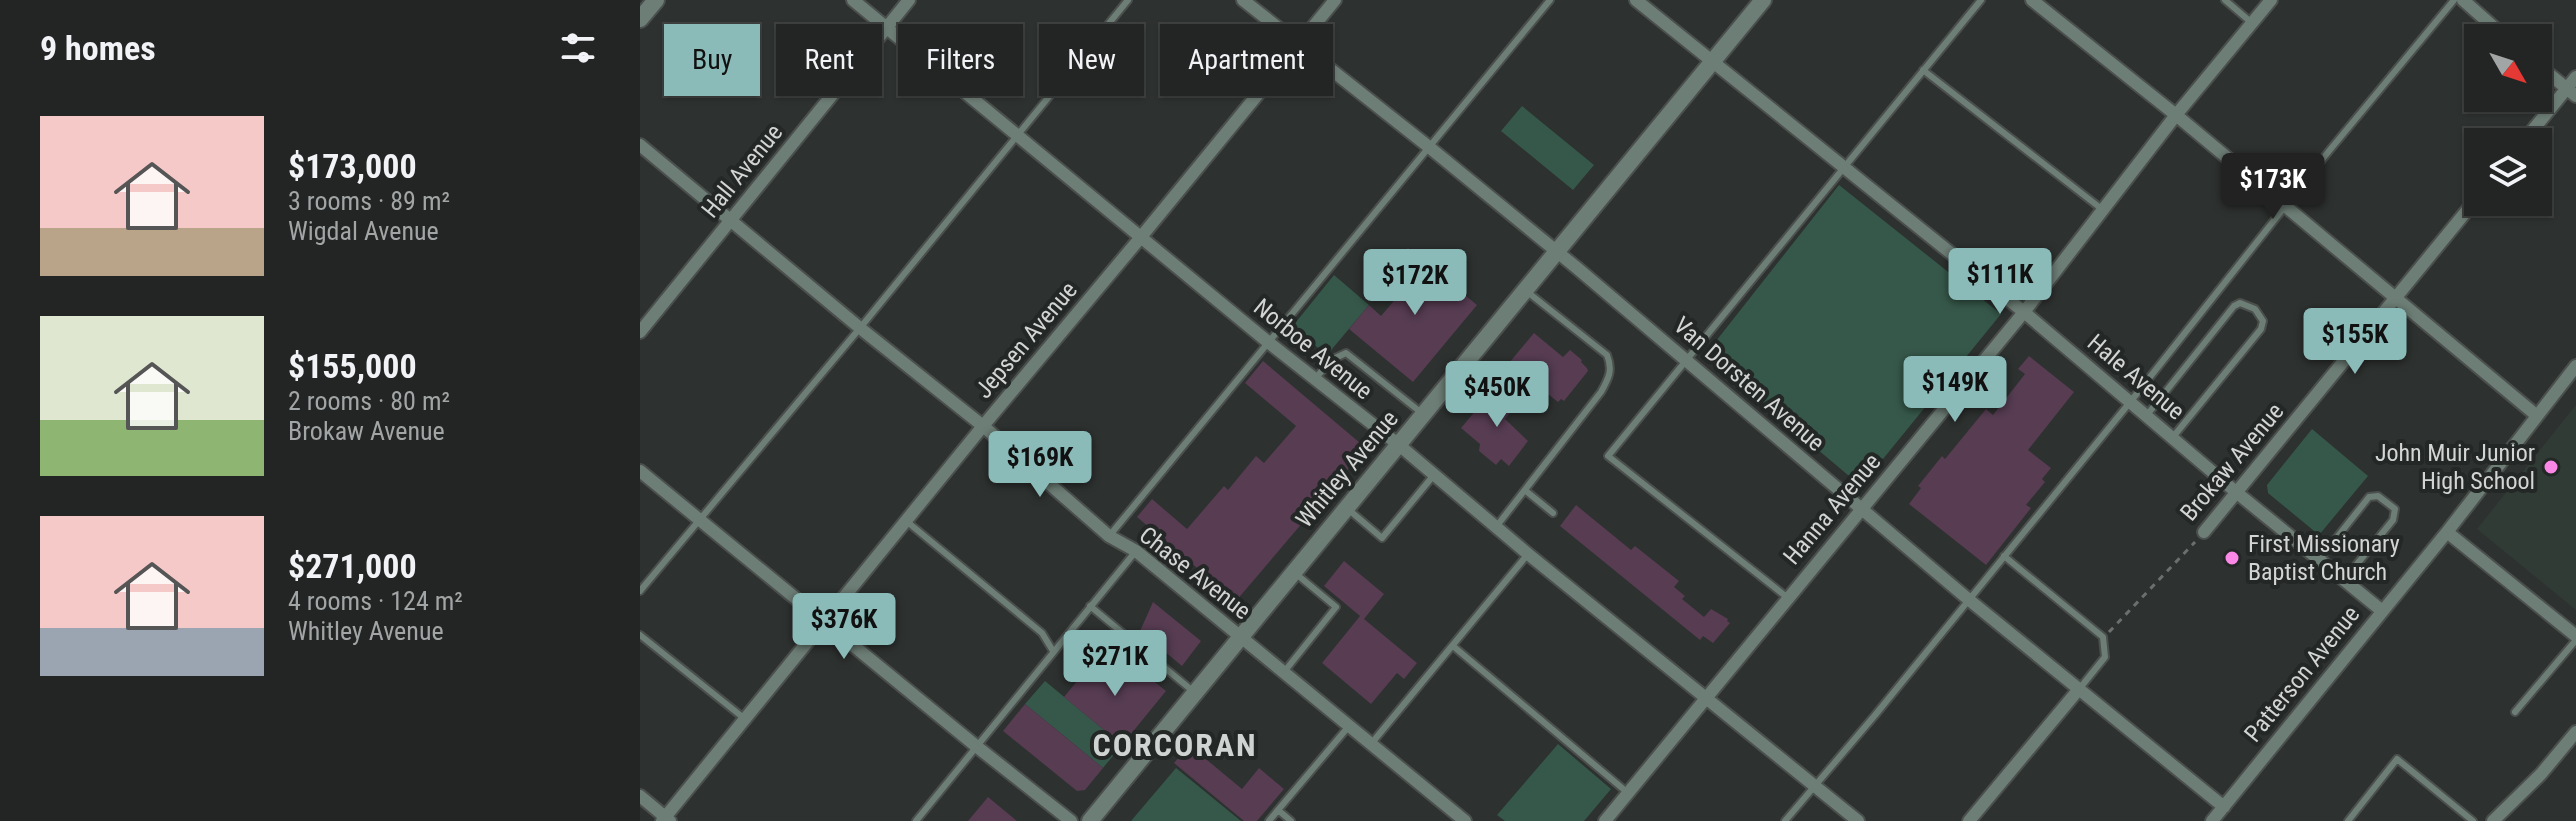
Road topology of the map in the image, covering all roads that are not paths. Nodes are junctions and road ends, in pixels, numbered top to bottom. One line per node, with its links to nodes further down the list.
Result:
1 (656, 0): 16 (street)
2 (853, 0): 21 (street, Norboe Avenue)
3 (909, 0): 21 (street, Hall Avenue)
4 (1128, 0): 31 (lane)
5 (1243, 0): 18 (street, Van Dorsten Avenue)
6 (1335, 0): 19 (street, Jepsen Avenue)
7 (1550, 0): 33 (lane)
8 (1636, 0): 22 (street, Hale Avenue)
9 (1763, 0): 22 (street, Whitley Avenue)
10 (1981, 0): 23 (lane)
11 (2032, 0): 29 (street)
12 (2225, 0): 17 (lane)
13 (2271, 0): 17 (street, Hanna Avenue)
14 (2454, 0): 35 (lane)
15 (2463, 0): 20 (street)
16 (640, 19)
17 (2252, 23): 29 (street, Hanna Avenue)
18 (1273, 24)
19 (1316, 24)
20 (2490, 24)
21 (886, 28): 31 (street, Norboe Avenue); 38 (street, Hall Avenue)
22 (1713, 60): 34 (street, Hale Avenue); 40 (street, Whitley Avenue)
23 (1923, 70): 34 (lane); 36 (lane)
24 (1333, 72): 33 (street, Van Dorsten Avenue)
25 (2552, 76): 27 (street)
26 (2576, 77): 27 (street)
27 (2571, 92): 30 (street)
28 (1257, 96): 39 (street, Jepsen Avenue)
29 (2176, 115): 35 (street); 36 (street, Hanna Avenue)
30 (2536, 128)
31 (1016, 135): 39 (street, Norboe Avenue); 44 (lane)
32 (640, 145): 38 (street, Chase Avenue)
33 (1429, 147): 40 (street, Van Dorsten Avenue); 46 (lane)
34 (1842, 167): 43 (street, Hale Avenue); 47 (lane)
35 (2285, 207): 42 (street); 50 (lane)
36 (2103, 210): 43 (street, Hanna Avenue)
37 (2464, 214): 42 (street, Brokaw Avenue)
38 (732, 219): 44 (street, Chase Avenue); 45 (street, Hall Avenue)
39 (1141, 237): 46 (street, Norboe Avenue); 54 (street, Jepsen Avenue)
40 (1557, 252): 41 (street, Whitley Avenue); 47 (street, Van Dorsten Avenue)
41 (1525, 290): 51 (street, Whitley Avenue); 59 (lane)
42 (2395, 298): 53 (street); 60 (street, Brokaw Avenue)
43 (2024, 312): 50 (street, Hale Avenue); 62 (street, Hanna Avenue)
44 (860, 328): 54 (street, Chase Avenue); 64 (lane)
45 (640, 332)
46 (1268, 342): 49 (street, Norboe Avenue); 69 (lane)
47 (1687, 359): 62 (street, Van Dorsten Avenue); 77 (lane)
48 (2576, 366): 53 (street, Patterson Avenue)
49 (1315, 379): 51 (lane); 56 (street, Norboe Avenue)
50 (2131, 401): 52 (street, Hale Avenue); 72 (lane)
51 (1423, 414): 56 (street, Whitley Avenue)
52 (2147, 415): 55 (street, Hale Avenue); 55 (lane)
53 (2536, 415): 68 (street, Patterson Avenue)
54 (983, 426): 65 (street, Jepsen Avenue); 69 (street, Chase Avenue)
55 (2173, 437): 60 (street, Hale Avenue)
56 (1399, 445): 58 (street, Norboe Avenue); 61 (street, Whitley Avenue)
57 (640, 471): 64 (street)
58 (1434, 475): 61 (lane); 66 (street, Norboe Avenue)
59 (1526, 491): 63 (lane); 66 (lane)
60 (2236, 492): 67 (street, Brokaw Avenue); 73 (street, Hale Avenue)
61 (1346, 507): 74 (street, Whitley Avenue)
62 (1861, 509): 77 (street, Hanna Avenue); 78 (street, Van Dorsten Avenue)
63 (1553, 513)
64 (699, 519): 76 (lane); 81 (street)
65 (905, 520): 81 (street, Jepsen Avenue); 86 (lane)
66 (1496, 527): 71 (street, Norboe Avenue)
67 (2204, 532)
68 (2447, 532): 80 (street, Patterson Avenue); 84 (street)
69 (1109, 536): 70 (street, Chase Avenue)
70 (1136, 551): 79 (lane); 83 (street, Chase Avenue)
71 (1528, 554): 85 (lane); 90 (street, Norboe Avenue)
72 (2004, 556): 78 (lane); 88 (lane)
73 (2319, 560): 75 (street, Hale Avenue); 75 (lane)
74 (1293, 571): 83 (street, Whitley Avenue); 87 (lane)
75 (2344, 580): 80 (street, Hale Avenue)
76 (640, 591)
77 (1788, 598): 90 (street, Hanna Avenue)
78 (1968, 599): 88 (street, Van Dorsten Avenue); 97 (lane)
79 (1090, 606): 86 (lane); 89 (lane)
80 (2381, 610): 100 (street, Patterson Avenue)
81 (824, 621): 92 (street, Jepsen Avenue); 96 (street)
82 (640, 635): 92 (lane)
83 (1240, 636): 87 (street, Chase Avenue); 89 (street, Whitley Avenue)
84 (2576, 638): 91 (lane)
85 (1453, 646): 95 (lane); 98 (lane)
86 (1053, 651): 96 (lane)
87 (1284, 672): 93 (street, Chase Avenue)
88 (2079, 689): 100 (street, Van Dorsten Avenue); 112 (street)
89 (1194, 692): 105 (street, Whitley Avenue)
90 (1706, 698): 97 (street, Norboe Avenue); 98 (street, Hanna Avenue)
91 (2515, 712)
92 (745, 719): 102 (street, Jepsen Avenue)
93 (1349, 726): 95 (street, Chase Avenue); 101 (lane)
94 (2576, 732): 116 (street)
95 (1371, 744): 108 (street, Chase Avenue)
96 (976, 746): 103 (lane); 104 (street)
97 (1814, 785): 110 (lane); 111 (street, Norboe Avenue)
98 (1628, 793): 109 (street, Hanna Avenue)
99 (640, 796): 102 (street)
100 (2224, 807): 113 (street, Patterson Avenue)
101 (1278, 810): 106 (lane); 107 (lane)
102 (666, 820)
103 (916, 821)
104 (1071, 821)
105 (1090, 821)
106 (1269, 821)
107 (1291, 821)
108 (1465, 821)
109 (1605, 821)
110 (1785, 821)
111 (1858, 821)
112 (1969, 821)
113 (2212, 821)
114 (2348, 821): 115 (lane)
115 (2473, 821)
116 (2493, 821)

